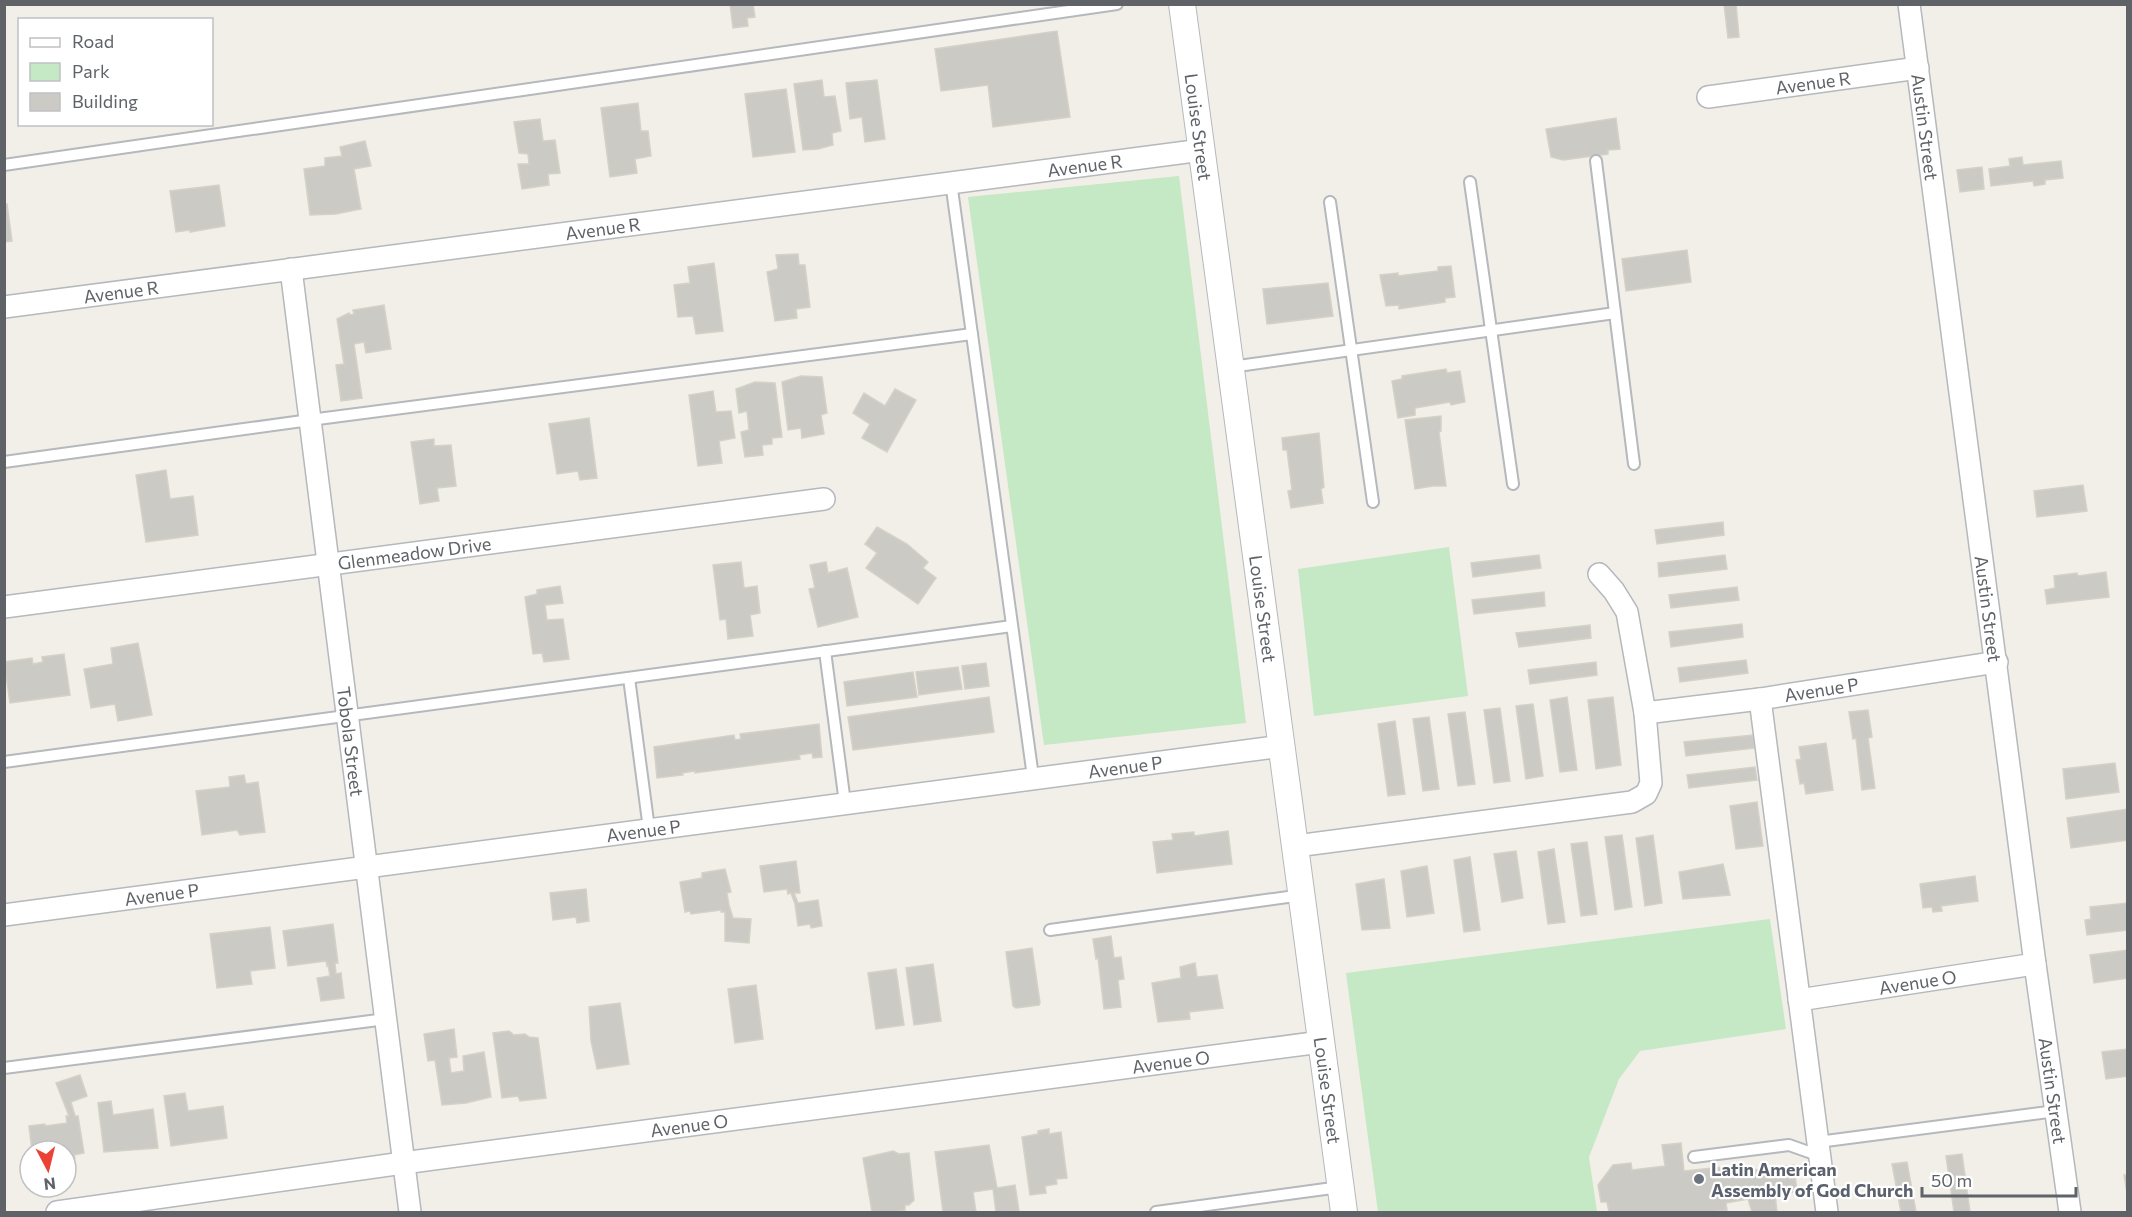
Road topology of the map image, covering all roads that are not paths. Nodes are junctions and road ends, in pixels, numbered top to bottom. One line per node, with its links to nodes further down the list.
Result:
1 (1117, 4): 8 (lane)
2 (1182, 4): 6 (street, Louise Street)
3 (1910, 4): 4 (street, Austin Street)
4 (1918, 68): 5 (street, Avenue R); 30 (street, Austin Street)
5 (1708, 97)
6 (1202, 150): 9 (street, Avenue R); 18 (street, Louise Street)
7 (1596, 161): 14 (lane)
8 (4, 165)
9 (951, 182): 12 (street, Avenue R); 16 (lane)
10 (1470, 182): 15 (lane)
11 (1330, 202): 17 (lane)
12 (291, 269): 13 (street, Avenue R); 19 (street, Tobola Street)
13 (4, 307)
14 (1615, 313): 15 (lane); 21 (lane)
15 (1491, 330): 17 (lane); 22 (lane)
16 (972, 334): 19 (lane); 28 (lane)
17 (1351, 350): 18 (lane); 24 (lane)
18 (1231, 367): 35 (street, Louise Street)
19 (310, 420): 20 (lane); 25 (street, Tobola Street)
20 (4, 462)
21 (1634, 464)
22 (1514, 483)
23 (824, 499): 25 (street, Glenmeadow Drive)
24 (1373, 502)
25 (328, 564): 27 (street, Glenmeadow Drive); 34 (street, Tobola Street)
26 (1599, 574): 33 (street)
27 (4, 607)
28 (1012, 626): 29 (lane); 37 (lane)
29 (825, 651): 31 (lane); 38 (lane)
30 (1996, 662): 32 (street, Avenue P); 45 (street, Austin Street)
31 (629, 678): 34 (lane); 39 (lane)
32 (1760, 699): 33 (street, Avenue P); 46 (street)
33 (1646, 713): 40 (street)
34 (347, 717): 36 (lane); 41 (street, Tobola Street)
35 (1281, 746): 37 (street, Avenue P); 40 (street, Louise Street)
36 (4, 762)
37 (1033, 777): 38 (street, Avenue P)
38 (845, 803): 39 (street, Avenue P)
39 (649, 829): 41 (street, Avenue P)
40 (1296, 846): 42 (street, Louise Street)
41 (366, 866): 43 (street, Avenue P); 47 (street, Tobola Street)
42 (1302, 895): 44 (lane); 48 (street, Louise Street)
43 (4, 915)
44 (1050, 930)
45 (2035, 964): 46 (street, Avenue O); 50 (street, Austin Street)
46 (1799, 1000): 51 (street)
47 (386, 1018): 49 (lane); 53 (street, Tobola Street)
48 (1321, 1042): 53 (street, Avenue O); 54 (street, Louise Street)
49 (4, 1068)
50 (2056, 1111): 51 (lane); 60 (street, Austin Street)
51 (1819, 1149): 52 (lane); 59 (street)
52 (1694, 1157)
53 (404, 1163): 55 (street, Avenue O); 56 (street, Tobola Street)
54 (1341, 1186): 57 (lane); 58 (street, Louise Street)
55 (57, 1212)
56 (410, 1212)
57 (1156, 1212)
58 (1344, 1212)
59 (1827, 1212)
60 (2070, 1212)

